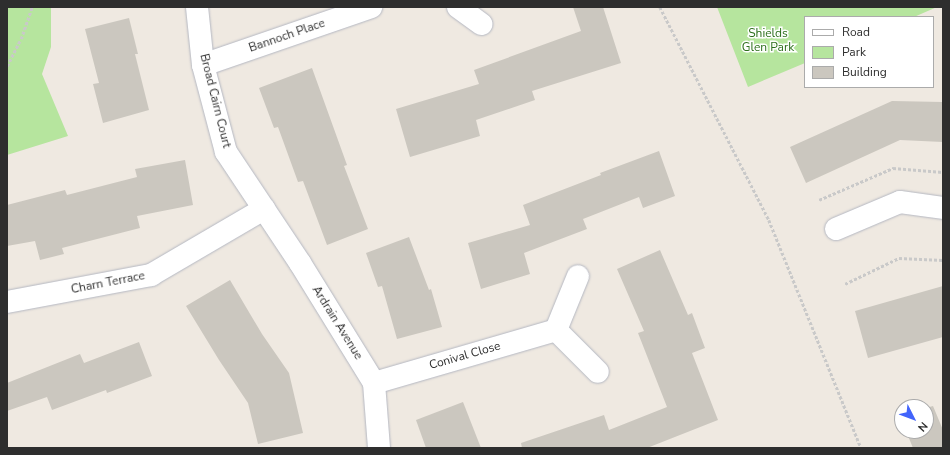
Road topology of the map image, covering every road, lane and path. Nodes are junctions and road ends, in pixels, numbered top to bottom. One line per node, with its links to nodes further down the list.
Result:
1 (32, 7): 8 (path)
2 (197, 7): 7 (street, Broad Cairn Court)
3 (371, 7): 7 (street, Bannoch Place)
4 (458, 7): 6 (street)
5 (660, 7): 20 (path)
6 (481, 24)
7 (203, 65): 9 (street, Broad Cairn Court)
8 (7, 66)
9 (264, 208): 15 (street, Charn Terrace); 18 (street, Ardrain Avenue)
10 (943, 208): 11 (street)
11 (836, 229)
12 (943, 260): 14 (path)
13 (578, 276): 16 (street)
14 (845, 284)
15 (7, 302)
16 (556, 330): 17 (street); 18 (street, Conival Close)
17 (598, 372)
18 (374, 383): 19 (street, Ardrain Avenue)
19 (379, 448)
20 (861, 448)

